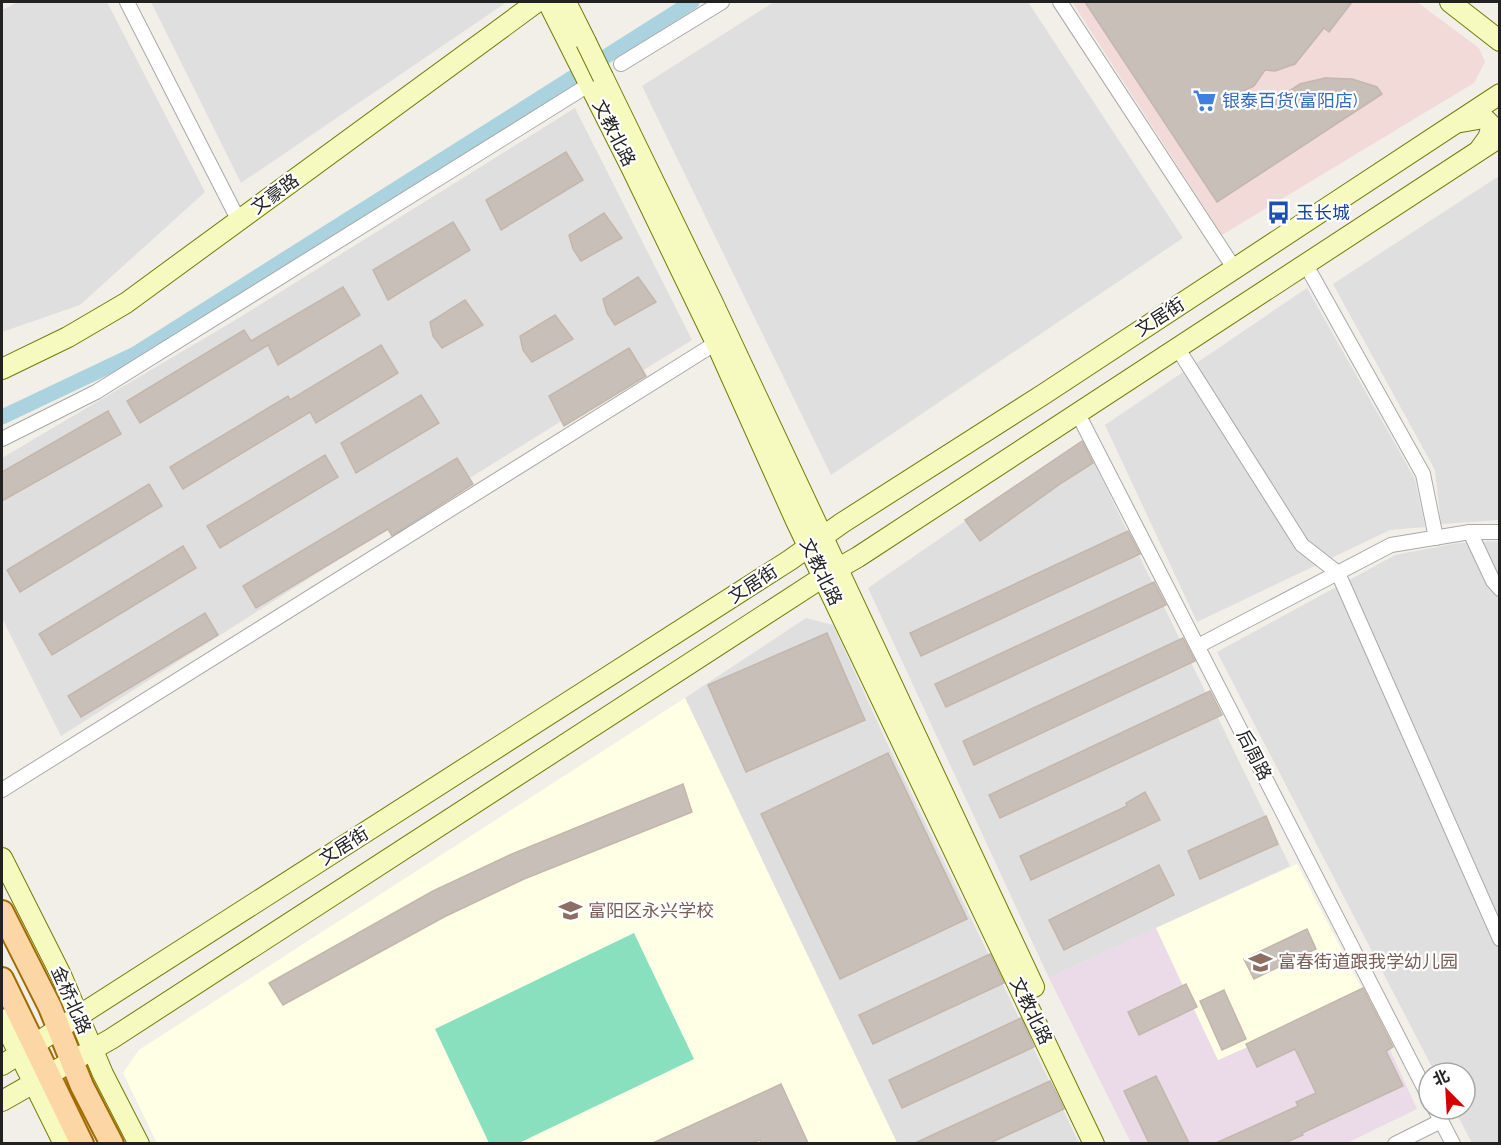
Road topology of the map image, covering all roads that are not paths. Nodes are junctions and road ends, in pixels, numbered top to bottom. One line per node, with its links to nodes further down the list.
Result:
1 (127, 2): 13 (street)
2 (722, 2): 7 (street)
3 (1060, 2): 15 (street)
4 (1450, 2): 6 (main road)
5 (552, 3): 8 (main road, 文教北路, bridge); 13 (main road, 文豪路)
6 (1500, 41)
7 (621, 64)
8 (591, 83): 16 (main road, 文教北路); 20 (street); 24 (main road, 文教北路)
9 (1500, 94): 10 (main road, 文居街)
10 (1456, 124): 12 (main road); 15 (main road, 文居街)
11 (1500, 137): 12 (main road, 文居街)
12 (1478, 151): 14 (main road, 文居街)
13 (239, 221): 18 (main road, 文豪路)
14 (1306, 265): 17 (main road, 文居街); 23 (street)
15 (1234, 268): 24 (main road, 文居街)
16 (716, 343): 24 (main road, 文教北路); 29 (street)
17 (1178, 349): 19 (main road, 文居街); 26 (street)
18 (2, 369)
19 (1078, 414): 25 (main road, 文居街); 28 (street, 后周路)
20 (2, 440)
21 (1470, 532): 22 (street); 23 (street); 27 (street)
22 (1500, 532)
23 (1436, 538): 26 (street)
24 (816, 543): 25 (main road, 文教北路); 34 (main road, 文居街)
25 (830, 573): 38 (main road, 文居街); 50 (main road, 文教北路); 51 (main road, 文教北路)
26 (1338, 573): 28 (street); 32 (street)
27 (1500, 589)
28 (1198, 646): 41 (street, 后周路)
29 (2, 790)
30 (2, 858): 34 (main road, 金桥北路)
31 (2, 912): 36 (main road, 金桥北路)
32 (1500, 939)
33 (2, 979): 37 (main road)
34 (78, 1016): 36 (main road, 文居街); 38 (main road, 金桥北路)
35 (2, 1019): 37 (main road)
36 (59, 1029): 37 (main road, 文居街); 39 (main road, 金桥北路)
37 (26, 1049): 40 (main road, 文居街); 42 (main road)
38 (93, 1050): 39 (main road, 文居街); 49 (main road, 金桥北路)
39 (72, 1062): 42 (main road, 文居街); 48 (main road, 金桥北路)
40 (2, 1065)
41 (1417, 1074)
42 (41, 1080): 43 (main road, 文居街); 46 (main road); 47 (main road)
43 (2, 1101)
44 (1429, 1121): 52 (street)
45 (1441, 1121): 53 (street)
46 (64, 1143)
47 (82, 1143)
48 (112, 1143)
49 (139, 1143)
50 (1094, 1143)
51 (1109, 1143)
52 (1395, 1143)
53 (1453, 1143)

